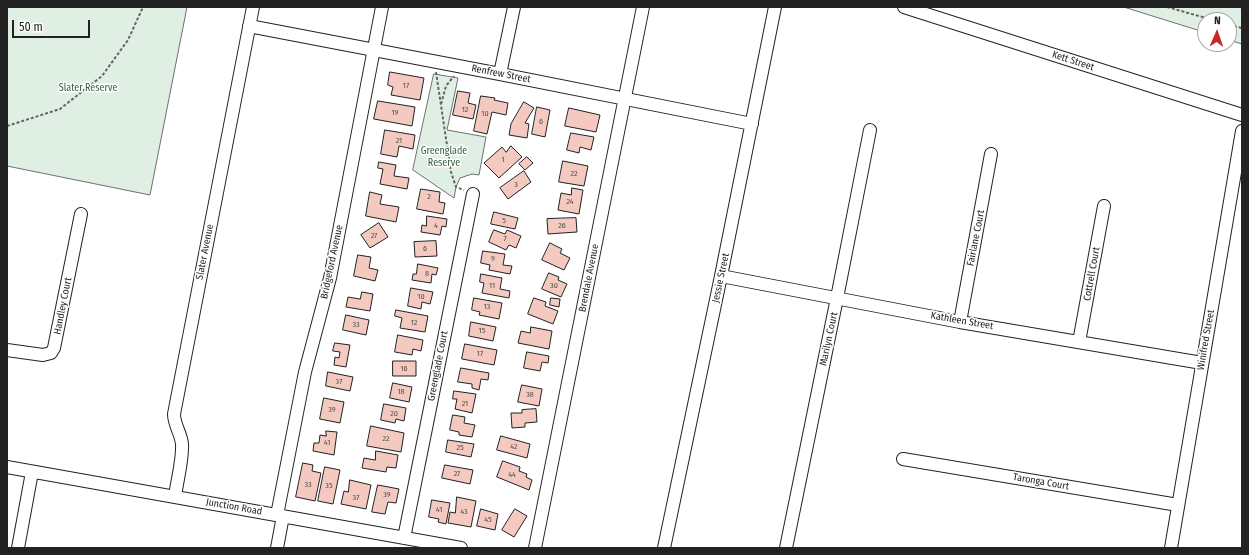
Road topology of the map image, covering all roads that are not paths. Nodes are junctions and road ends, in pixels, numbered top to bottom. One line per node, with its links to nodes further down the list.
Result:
1 (253, 7): 7 (street, Slater Avenue)
2 (382, 7): 8 (street, Bridgeford Avenue)
3 (514, 7): 9 (street)
4 (643, 7): 10 (street, Brendale Avenue)
5 (775, 7): 12 (street, Jessie Street)
6 (904, 7): 11 (street, Kett Street)
7 (249, 26): 8 (street, Renfrew Street); 28 (street, Slater Avenue)
8 (373, 49): 9 (street, Renfrew Street); 30 (street, Bridgeford Avenue)
9 (500, 74): 10 (street, Renfrew Street)
10 (625, 98): 12 (street, Renfrew Street); 35 (street, Brendale Avenue)
11 (1242, 115)
12 (752, 124): 19 (street, Jessie Street)
13 (870, 130): 20 (street, Marilyn Court)
14 (1242, 131): 24 (street, Winifred Street)
15 (991, 154): 21 (street, Fairlane Court)
16 (473, 194): 31 (street, Greenglade Court)
17 (1104, 206): 22 (street, Cottrell Court)
18 (81, 214): 23 (street, Handley Court)
19 (721, 276): 20 (street, Kathleen Street); 36 (street, Jessie Street)
20 (838, 298): 21 (street, Kathleen Street); 37 (street, Marilyn Court)
21 (960, 322): 22 (street, Kathleen Street)
22 (1079, 342): 24 (street, Kathleen Street)
23 (7, 350)
24 (1202, 363): 29 (street, Winifred Street)
25 (903, 459): 29 (street, Taronga Court)
26 (7, 467): 27 (street, Junction Road)
27 (32, 472): 28 (street, Junction Road); 32 (street)
28 (175, 496): 30 (street, Junction Road)
29 (1178, 505): 38 (street, Winifred Street)
30 (280, 516): 31 (street, Junction Road); 33 (street, Bridgeford Avenue)
31 (399, 541): 34 (street, Junction Road)
32 (18, 548)
33 (277, 548)
34 (461, 548)
35 (535, 548)
36 (664, 548)
37 (786, 548)
38 (1171, 548)

